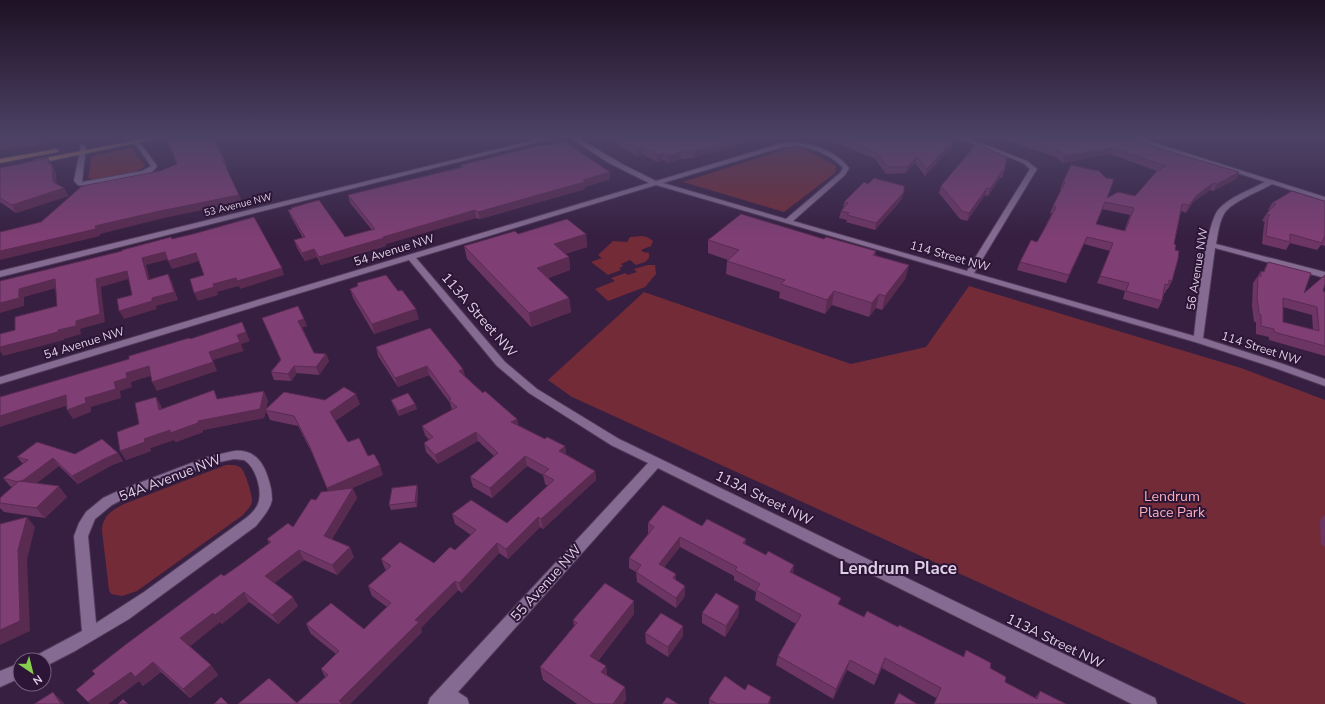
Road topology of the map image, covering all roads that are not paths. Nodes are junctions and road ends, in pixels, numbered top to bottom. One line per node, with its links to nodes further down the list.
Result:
1 (80, 171): 2 (street)
2 (148, 171)
3 (418, 171): 15 (street, 53 Avenue NW)
4 (630, 171): 10 (street, 114 Street NW)
5 (696, 171): 10 (street, 54 Avenue NW)
6 (845, 171): 12 (street, 54 Avenue NW)
7 (1034, 171): 16 (street)
8 (1236, 171): 9 (street)
9 (1271, 182): 11 (street); 13 (street, 56 Avenue NW)
10 (656, 183): 12 (street, 114 Street NW); 14 (street, 54 Avenue NW)
11 (1325, 199)
12 (788, 222): 16 (street, 114 Street NW)
13 (1212, 245): 17 (street); 18 (street, 56 Avenue NW)
14 (411, 258): 19 (street, 54 Avenue NW); 21 (street, 113A Street NW)
15 (0, 274)
16 (969, 274): 18 (street, 114 Street NW)
17 (1325, 275)
18 (1198, 340): 20 (street, 114 Street NW)
19 (0, 381)
20 (1325, 383)
21 (656, 462): 26 (street, 55 Avenue NW); 28 (street, 113A Street NW)
22 (90, 634): 22 (street, 54A Avenue NW); 23 (street, 54A Avenue NW)
23 (52, 655)
24 (12, 674): 25 (street)
25 (0, 679)
26 (441, 698): 27 (street)
27 (461, 704)
28 (1149, 704)

